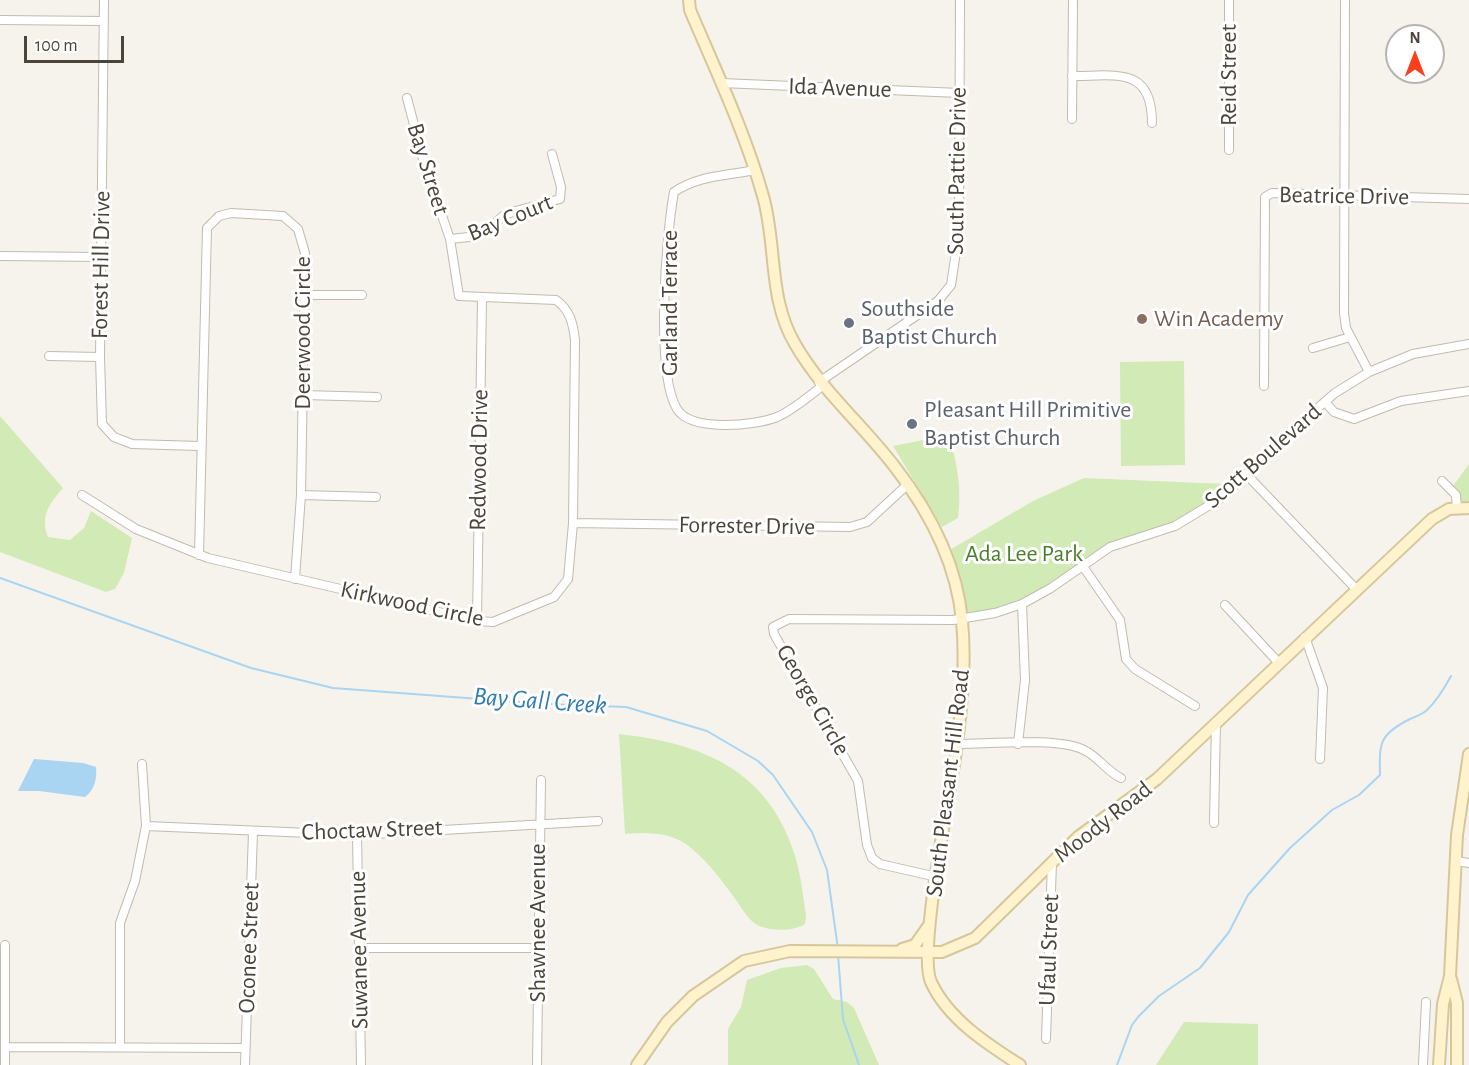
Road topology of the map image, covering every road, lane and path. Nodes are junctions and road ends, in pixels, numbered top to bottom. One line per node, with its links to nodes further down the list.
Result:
1 (104, 0): 8 (street, Forest Hill Drive)
2 (689, 0): 10 (street, South Pleasant Hill Road)
3 (960, 0): 11 (street, South Pattie Drive)
4 (1073, 0): 9 (street)
5 (1229, 0): 15 (street, Reid Street)
6 (1345, 0): 18 (street)
7 (0, 21): 8 (street)
8 (104, 21): 22 (street, Forest Hill Drive)
9 (1072, 76): 13 (street); 14 (street)
10 (721, 83): 11 (street, Ida Avenue); 17 (street, South Pleasant Hill Road)
11 (960, 93): 32 (street, South Pattie Drive)
12 (407, 98): 20 (street, Bay Street)
13 (1072, 119)
14 (1152, 123)
15 (1229, 150)
16 (552, 154): 20 (street, Bay Court)
17 (754, 170): 32 (street, South Pleasant Hill Road); 32 (street, Garland Terrace)
18 (1346, 195): 19 (street, Beatrice Drive); 26 (street); 33 (street, Beatrice Drive)
19 (1469, 199)
20 (450, 239): 25 (street, Bay Street)
21 (0, 256): 22 (street)
22 (102, 257): 30 (street, Forest Hill Drive)
23 (304, 295): 24 (street); 35 (street, Deerwood Circle); 38 (street, Deerwood Circle)
24 (362, 295)
25 (482, 298): 47 (street, Kirkwood Circle); 55 (street, Redwood Drive)
26 (1350, 337): 28 (street); 31 (street)
27 (1469, 344): 31 (street, Scott Boulevard)
28 (1313, 348)
29 (49, 356): 30 (street)
30 (100, 357): 38 (street, Forest Hill Drive)
31 (1369, 372): 37 (street, Scott Boulevard)
32 (820, 384): 41 (street, South Pleasant Hill Road)
33 (1264, 386)
34 (1469, 391): 37 (street)
35 (303, 395): 36 (street); 43 (street, Deerwood Circle)
36 (377, 397)
37 (1325, 402): 39 (street, Scott Boulevard)
38 (200, 446): 48 (street, Deerwood Circle)
39 (1247, 475): 49 (street, Scott Boulevard); 51 (street)
40 (1442, 481): 45 (street)
41 (907, 485): 47 (street, Forrester Drive); 54 (street, South Pleasant Hill Road)
42 (82, 495): 48 (street, Kirkwood Circle)
43 (301, 495): 44 (street); 50 (street, Deerwood Circle)
44 (376, 497)
45 (1457, 508): 46 (street, Moody Road); 51 (street, Moody Road)
46 (1469, 508)
47 (573, 523): 55 (street, Kirkwood Circle)
48 (199, 555): 50 (street, Kirkwood Circle)
49 (1082, 565): 52 (street, Scott Boulevard); 58 (street)
50 (295, 579): 55 (street, Kirkwood Circle)
51 (1357, 590): 56 (street, Moody Road)
52 (1022, 604): 54 (street, Scott Boulevard); 61 (street)
53 (1225, 605): 57 (street)
54 (962, 619): 60 (street, South Pleasant Hill Road); 76 (street, George Circle)
55 (477, 621)
56 (1305, 637): 57 (street, Moody Road); 63 (street)
57 (1278, 662): 59 (street, Moody Road)
58 (1195, 706)
59 (1216, 722): 69 (street); 74 (street, Moody Road)
60 (957, 744): 61 (street); 76 (street, South Pleasant Hill Road)
61 (1018, 744): 65 (street)
62 (1469, 754): 73 (street)
63 (1320, 759)
64 (142, 764): 70 (street)
65 (1121, 778)
66 (541, 780): 68 (street, Shawnee Avenue)
67 (598, 821): 68 (street, Choctaw Street)
68 (539, 823): 72 (street, Choctaw Street); 80 (street, Shawnee Avenue)
69 (1214, 823)
70 (146, 826): 71 (street, Choctaw Street); 87 (street)
71 (253, 832): 72 (street, Choctaw Street); 88 (street, Oconee Street)
72 (357, 835): 79 (street, Suwanee Avenue)
73 (1456, 861): 75 (street); 83 (street)
74 (1052, 862): 82 (street, Moody Road); 85 (street, Ufaul Street)
75 (1469, 863)
76 (937, 878): 77 (street, South Pleasant Hill Road)
77 (931, 922): 81 (street); 82 (street, South Pleasant Hill Road)
78 (5, 945): 86 (street)
79 (360, 948): 80 (street); 91 (street, Suwanee Avenue)
80 (539, 948): 92 (street, Shawnee Avenue)
81 (893, 951): 82 (street, Moody Road); 93 (street, Moody Road)
82 (928, 952): 94 (street, South Pleasant Hill Road)
83 (1450, 976): 96 (street); 97 (street)
84 (1426, 1002): 95 (street)
85 (1046, 1039)
86 (5, 1047): 87 (street); 89 (street)
87 (120, 1047): 88 (street)
88 (245, 1048): 90 (street, Oconee Street)
89 (5, 1065)
90 (245, 1065)
91 (361, 1065)
92 (537, 1065)
93 (637, 1065)
94 (1020, 1065)
95 (1423, 1065)
96 (1439, 1065)
97 (1457, 1065)

